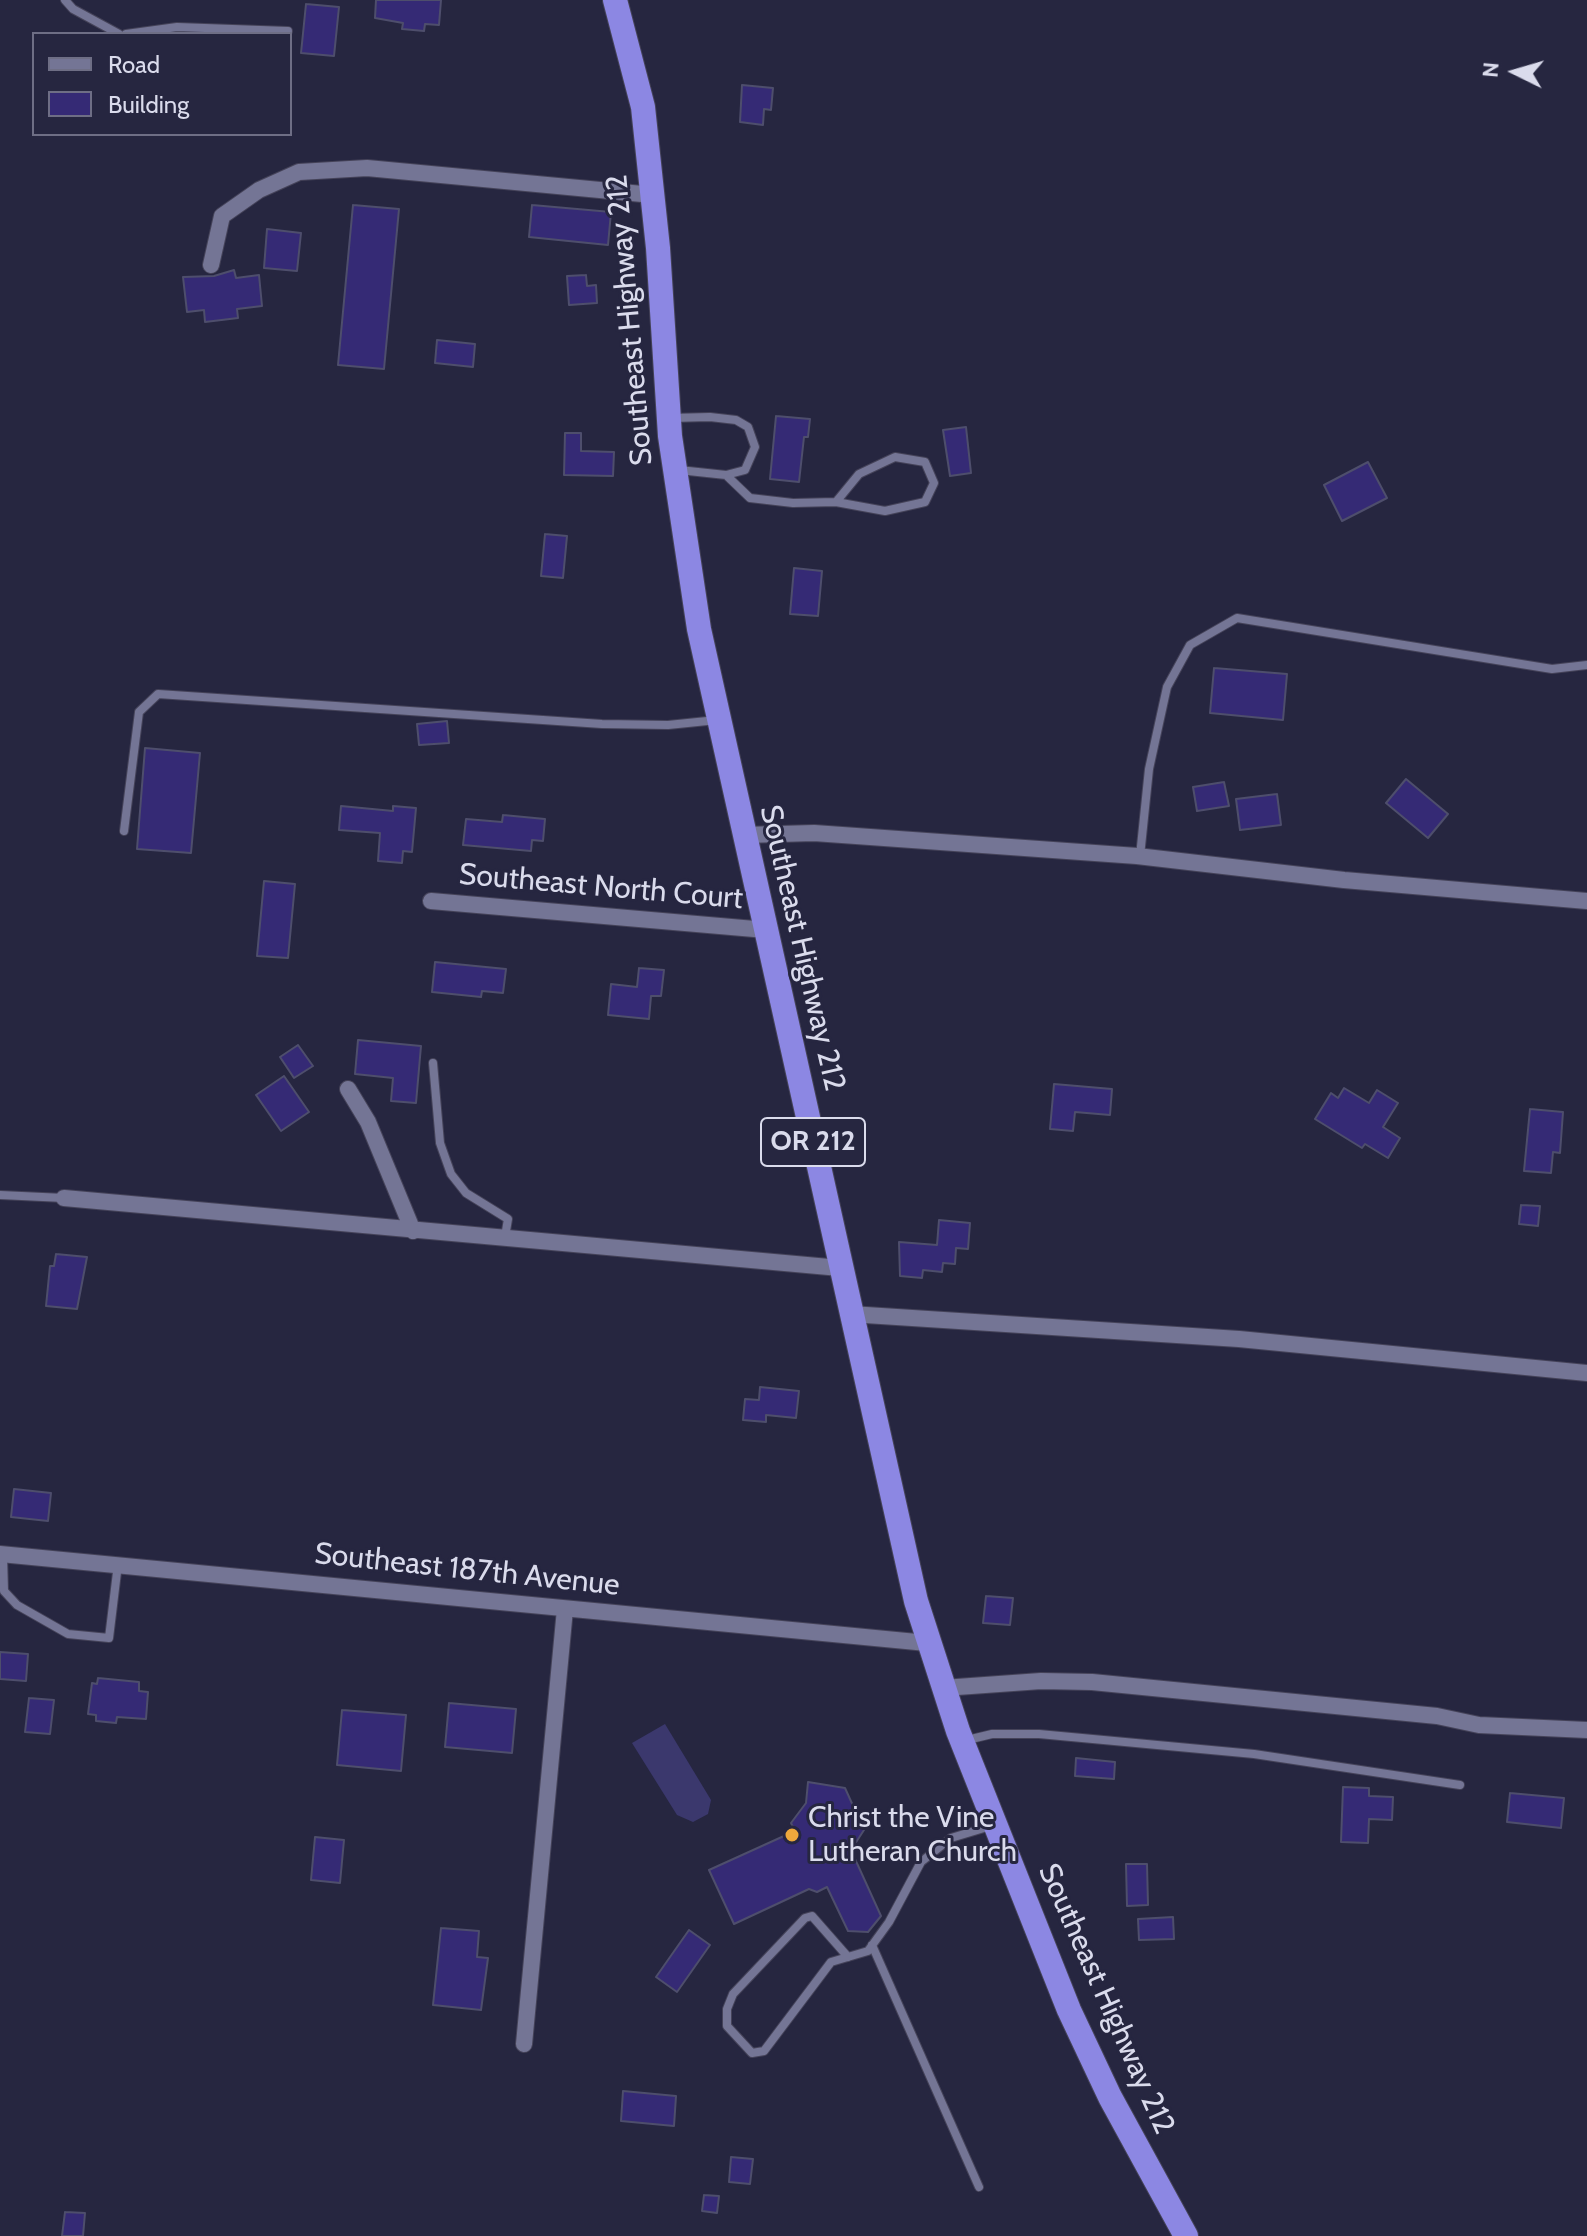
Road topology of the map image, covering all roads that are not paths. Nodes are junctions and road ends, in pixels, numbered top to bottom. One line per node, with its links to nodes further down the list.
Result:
1 (65, 0): 4 (lane)
2 (617, 1): 6 (highway, Southeast Highway 212 / OR 212)
3 (288, 31): 5 (lane)
4 (115, 32)
5 (141, 32)
6 (653, 195): 7 (street); 8 (highway, Southeast Highway 212 / OR 212)
7 (211, 265)
8 (669, 418): 9 (highway, Southeast Highway 212 / OR 212); 10 (lane)
9 (674, 469): 10 (lane); 13 (highway, Southeast Highway 212 / OR 212)
10 (726, 475): 11 (lane)
11 (836, 502): 11 (lane)
12 (1587, 665): 16 (lane)
13 (718, 719): 14 (lane); 15 (highway, Southeast Highway 212 / OR 212)
14 (124, 831)
15 (744, 835): 16 (street); 19 (highway, Southeast Highway 212 / OR 212)
16 (1140, 856): 18 (street)
17 (431, 901): 19 (street, Southeast North Court)
18 (1587, 901)
19 (766, 930): 26 (highway, Southeast Highway 212 / OR 212)
20 (433, 1063): 25 (lane)
21 (348, 1089): 24 (street)
22 (0, 1195): 23 (lane)
23 (64, 1198): 24 (street)
24 (413, 1231): 25 (street)
25 (505, 1237): 26 (street)
26 (840, 1268): 27 (highway, Southeast Highway 212 / OR 212)
27 (850, 1314): 28 (street); 32 (highway, Southeast Highway 212 / OR 212)
28 (1587, 1373)
29 (1, 1554): 30 (street, Southeast 187th Avenue); 30 (lane)
30 (118, 1564): 31 (street, Southeast 187th Avenue)
31 (565, 1609): 32 (street, Southeast 187th Avenue); 40 (street)
32 (927, 1643): 33 (highway, Southeast Highway 212 / OR 212)
33 (943, 1688): 34 (street); 35 (highway, Southeast Highway 212 / OR 212)
34 (1587, 1730)
35 (962, 1741): 36 (lane); 37 (highway, Southeast Highway 212 / OR 212)
36 (1460, 1785)
37 (995, 1824): 38 (lane); 42 (highway, Southeast Highway 212 / OR 212)
38 (872, 1945): 39 (lane); 41 (lane)
39 (848, 1957): 39 (lane)
40 (524, 2044)
41 (979, 2187)
42 (1186, 2236)

